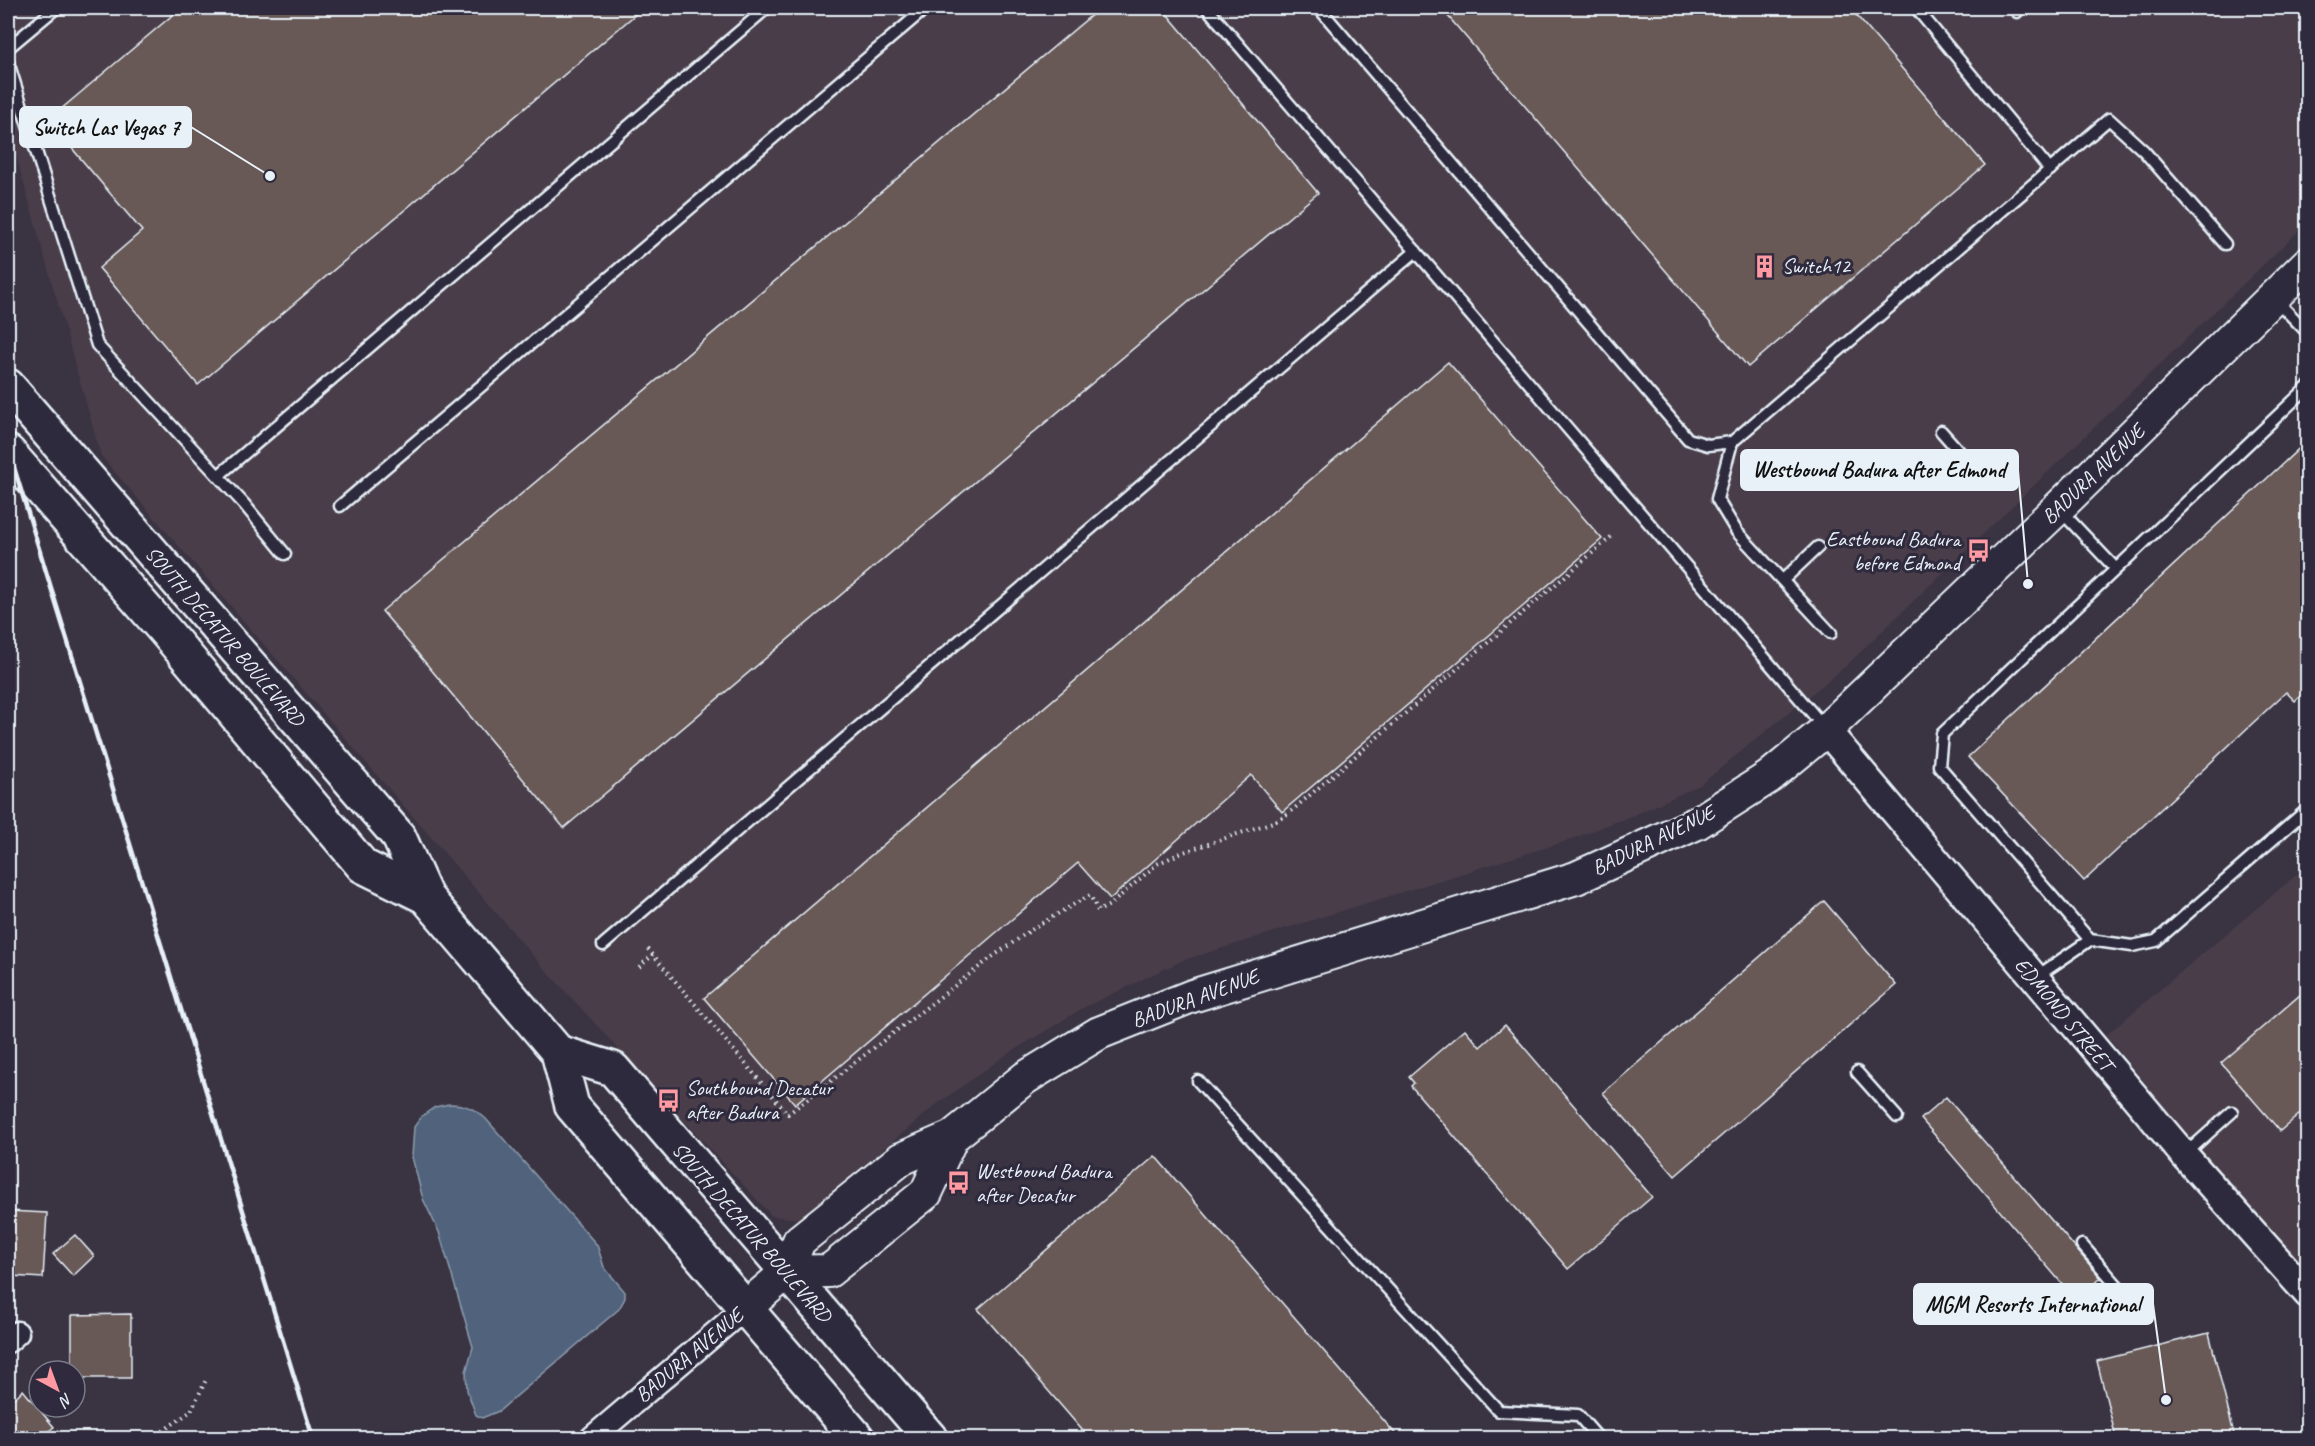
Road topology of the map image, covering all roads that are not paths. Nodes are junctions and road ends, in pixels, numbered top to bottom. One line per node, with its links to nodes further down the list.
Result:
1 (56, 8): 7 (lane)
2 (767, 8): 21 (lane)
3 (926, 8): 22 (lane)
4 (1207, 8): 11 (lane)
5 (1320, 8): 18 (lane)
6 (1916, 8): 9 (lane)
7 (8, 48)
8 (8, 62): 21 (lane)
9 (2050, 170): 10 (lane); 18 (lane)
10 (2225, 244)
11 (1416, 251): 29 (lane); 33 (lane)
12 (2307, 263): 13 (main road, BADURA AVENUE)
13 (2272, 297): 14 (lane); 23 (main road, BADURA AVENUE)
14 (2307, 333)
15 (8, 386): 31 (main road, SOUTH DECATUR BOULEVARD)
16 (2307, 387): 26 (lane)
17 (1941, 431): 20 (lane)
18 (1732, 442): 27 (lane)
19 (8, 452): 31 (main road, SOUTH DECATUR BOULEVARD)
20 (1980, 475)
21 (218, 476): 25 (lane)
22 (340, 506)
23 (2058, 508): 26 (lane); 29 (main road, BADURA AVENUE)
24 (1818, 547): 27 (lane)
25 (285, 554)
26 (2116, 569): 32 (lane)
27 (1783, 580): 28 (lane)
28 (1831, 633)
29 (1826, 730): 34 (street, EDMOND STREET); 40 (main road, BADURA AVENUE)
30 (2307, 809): 32 (lane)
31 (426, 897): 35 (main road, SOUTH DECATUR BOULEVARD)
32 (2090, 940): 34 (lane)
33 (603, 945)
34 (2034, 978): 41 (street, EDMOND STREET)
35 (558, 1052): 43 (main road, SOUTH DECATUR BOULEVARD); 46 (main road, SOUTH DECATUR BOULEVARD)
36 (1857, 1072): 39 (lane)
37 (1198, 1081): 50 (lane)
38 (2232, 1112): 41 (lane)
39 (1897, 1117)
40 (952, 1137): 43 (main road, BADURA AVENUE); 43 (main road, BADURA AVENUE)
41 (2184, 1155): 44 (street, EDMOND STREET)
42 (2082, 1245): 45 (lane)
43 (787, 1272): 46 (main road, BADURA AVENUE); 49 (main road, SOUTH DECATUR BOULEVARD)
44 (2307, 1294)
45 (2128, 1298)
46 (745, 1308): 47 (street, BADURA AVENUE); 48 (main road, SOUTH DECATUR BOULEVARD)
47 (592, 1438)
48 (857, 1438)
49 (930, 1438)
50 (1598, 1438)

